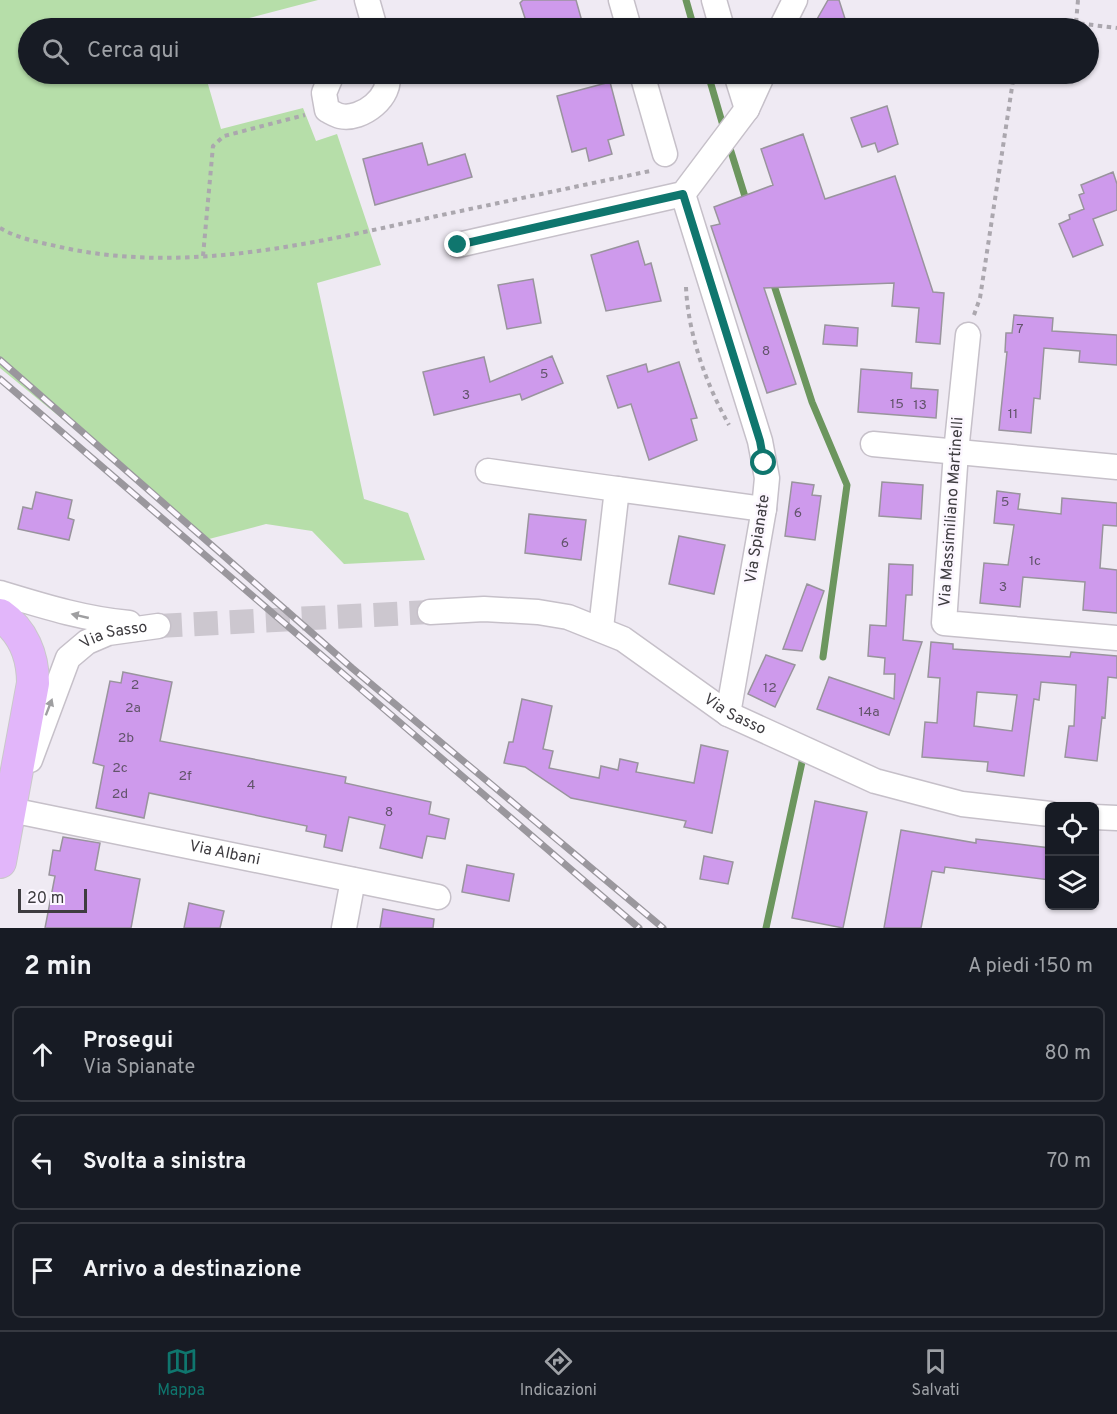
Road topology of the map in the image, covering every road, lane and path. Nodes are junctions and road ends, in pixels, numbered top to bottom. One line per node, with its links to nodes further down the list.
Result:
1 (366, 0): 6 (street); 7 (street)
2 (621, 0): 8 (street)
3 (714, 0): 9 (street)
4 (795, 0): 10 (street)
5 (1078, 0): 11 (path)
6 (362, 18)
7 (372, 18)
8 (626, 18)
9 (719, 18)
10 (786, 18)
11 (1076, 18)
12 (1099, 26): 13 (path)
13 (1117, 28)
14 (328, 84): 20 (street)
15 (388, 84): 20 (street)
16 (645, 84): 22 (street)
17 (737, 84): 21 (street)
18 (758, 84): 21 (street)
19 (1012, 84): 28 (path)
20 (327, 110): 26 (path)
21 (741, 117): 23 (street)
22 (665, 154)
23 (673, 196): 25 (street); 26 (path); 35 (street, Via Spianate)
24 (0, 228): 26 (path)
25 (458, 245)
26 (203, 256)
27 (686, 277): 29 (path)
28 (968, 335): 31 (street, Via Massimiliano Martinelli)
29 (732, 431)
30 (873, 444): 31 (street)
31 (956, 452): 32 (street); 40 (street, Via Massimiliano Martinelli)
32 (1117, 467)
33 (488, 471): 34 (street)
34 (617, 489): 35 (street); 39 (street)
35 (764, 509): 41 (street, Via Spianate)
36 (0, 593): 42 (street, Via Sasso, one-way to 36)
37 (430, 612): 39 (street, Via Sasso)
38 (0, 615): 42 (main road)
39 (601, 628): 41 (street, Via Sasso)
40 (1117, 638)
41 (728, 714): 43 (street, Via Sasso)
42 (11, 805): 46 (main road); 47 (street, Via Albani)
43 (1045, 813)
44 (1099, 817): 45 (street)
45 (1117, 818)
46 (0, 861)
47 (353, 880): 48 (street, Via Albani); 49 (street)
48 (438, 897)
49 (344, 928)

